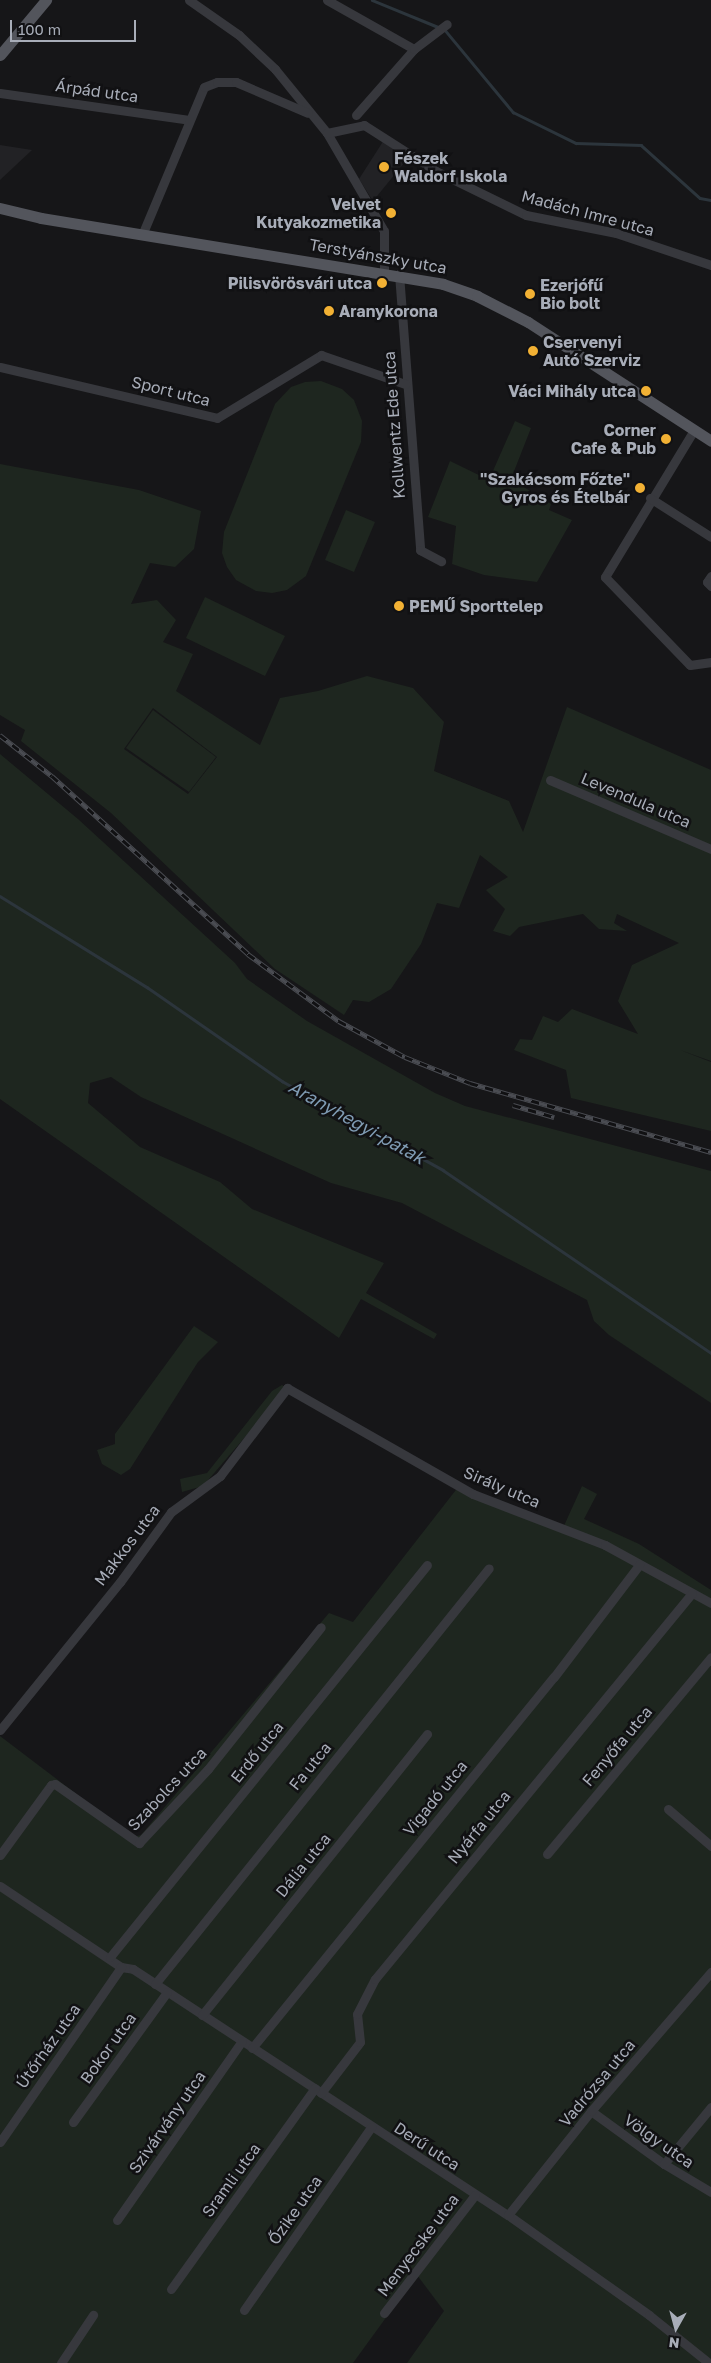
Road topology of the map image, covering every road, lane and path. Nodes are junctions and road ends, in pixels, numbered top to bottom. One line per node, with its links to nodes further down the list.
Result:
1 (46, 0): 6 (main road)
2 (327, 0): 5 (street)
3 (193, 1): 8 (street)
4 (447, 24): 5 (street)
5 (414, 49): 9 (street)
6 (0, 55)
7 (0, 93): 10 (street, Árpád utca)
8 (310, 114): 10 (street); 11 (street)
9 (356, 115)
10 (189, 120): 13 (street)
11 (327, 133): 14 (street, Madách Imre utca); 15 (street)
12 (0, 208): 13 (main road, Terstyánszky utca)
13 (142, 235): 15 (main road, Terstyánszky utca)
14 (711, 264)
15 (384, 272): 16 (main road, Terstyánszky utca)
16 (399, 274): 18 (street, Kollwentz Ede utca); 19 (main road, Terstyánszky utca)
17 (0, 367): 18 (street, Sport utca)
18 (405, 384): 23 (street, Kollwentz Ede utca)
19 (694, 430): 20 (main road, Terstyánszky utca); 21 (street)
20 (711, 441)
21 (650, 498): 22 (street); 26 (street)
22 (711, 537)
23 (440, 561)
24 (711, 576): 25 (street)
25 (711, 586)
26 (711, 662)
27 (550, 780): 28 (street, Levendula utca)
28 (711, 849)
29 (286, 1388): 30 (street, Sirály utca); 37 (street, Makkos utca)
30 (639, 1564): 33 (street, Sirály utca); 51 (street, Vigadó utca)
31 (427, 1565): 44 (street, Erdő utca)
32 (490, 1568): 47 (street, Fa utca)
33 (692, 1592): 34 (street, Sirály utca); 52 (street, Nyárfa utca)
34 (711, 1603)
35 (321, 1627): 42 (street, Szabolcs utca)
36 (711, 1657): 41 (street, Fenyőfa utca)
37 (0, 1730)
38 (427, 1734): 49 (street, Dália utca)
39 (668, 1809): 40 (street)
40 (711, 1846)
41 (547, 1854)
42 (0, 1855)
43 (0, 1886): 44 (street)
44 (110, 1957): 45 (street)
45 (121, 1967): 47 (street, Derű utca); 57 (street, Útőrház utca)
46 (711, 1972): 54 (street, Vadrózsa utca)
47 (155, 1984): 48 (street, Derű utca)
48 (167, 1992): 49 (street, Derű utca); 55 (street, Bokor utca)
49 (202, 2015): 50 (street, Derű utca)
50 (242, 2041): 51 (street, Derű utca); 62 (street, Szivárvány utca)
51 (252, 2048): 52 (street, Derű utca)
52 (318, 2091): 56 (street, Derű utca); 63 (street, Sramli utca)
53 (711, 2107): 58 (street)
54 (591, 2111): 58 (street, Völgy utca); 61 (street, Vadrózsa utca)
55 (73, 2122)
56 (371, 2127): 60 (street, Derű utca); 64 (street, Őzike utca)
57 (0, 2142)
58 (664, 2164): 59 (street, Völgy utca)
59 (711, 2192)
60 (475, 2195): 61 (street, Derű utca); 65 (street, Menyecske utca)
61 (508, 2215): 68 (street, Derű utca)
62 (117, 2220)
63 (171, 2289)
64 (244, 2310)
65 (384, 2313)
66 (93, 2315): 67 (street)
67 (61, 2363)
68 (709, 2363)

